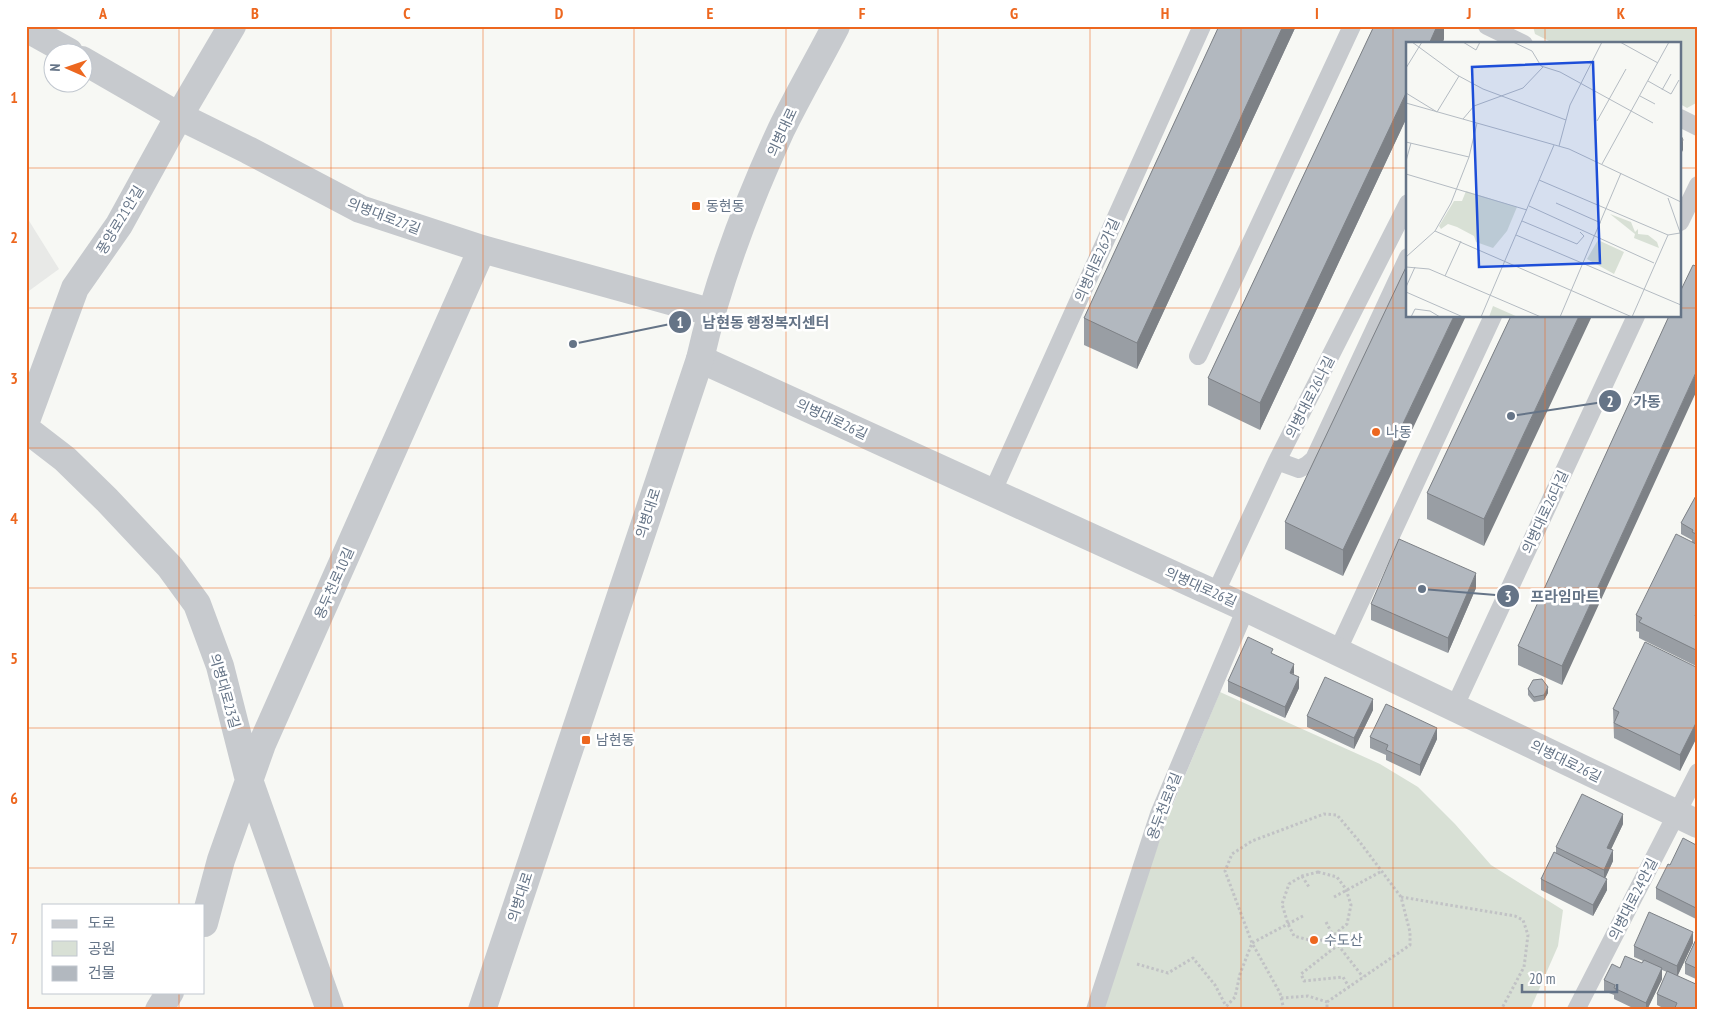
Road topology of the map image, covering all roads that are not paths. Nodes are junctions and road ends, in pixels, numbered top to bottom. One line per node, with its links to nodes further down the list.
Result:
1 (232, 26): 10 (street, 풍양로21안길)
2 (836, 26): 18 (street, 의병대로)
3 (1202, 26): 26 (lane, 의병대로26가길)
4 (1352, 26): 21 (lane)
5 (26, 28): 7 (street)
6 (1492, 32): 8 (lane)
7 (51, 42)
8 (1519, 42)
9 (92, 66): 10 (street, 의병대로27길)
10 (178, 116): 16 (street, 의병대로27길); 23 (street, 풍양로21안길)
11 (1682, 119): 12 (lane)
12 (1698, 127)
13 (1698, 184): 15 (lane)
14 (1406, 207): 25 (lane, 의병대로26나길)
15 (1682, 218)
16 (482, 249): 18 (street, 의병대로27길); 32 (street, 용두천로10길)
17 (1406, 261): 25 (lane)
18 (710, 312): 22 (street, 의병대로)
19 (1493, 318): 29 (lane)
20 (1635, 318): 30 (lane, 의병대로26다길)
21 (1198, 356)
22 (700, 359): 26 (street, 의병대로26길); 38 (street, 의병대로)
23 (26, 421)
24 (26, 429): 32 (street, 의병대로23길)
25 (1278, 461): 27 (lane, 의병대로26나길)
26 (992, 493): 27 (street, 의병대로26길)
27 (1215, 594): 28 (street, 의병대로26길)
28 (1246, 608): 29 (street, 의병대로26길); 39 (lane, 용두천로8길)
29 (1337, 652): 30 (street, 의병대로26길)
30 (1454, 708): 33 (street, 의병대로26길)
31 (1698, 772): 33 (lane, 의병대로24안길)
32 (249, 780): 34 (street, 용두천로10길); 37 (street, 의병대로23길)
33 (1688, 819): 40 (lane, 의병대로24안길)
34 (205, 920)
35 (169, 994): 36 (street)
36 (159, 1010)
37 (330, 1010)
38 (482, 1010)
39 (1095, 1010)
40 (1576, 1010)

